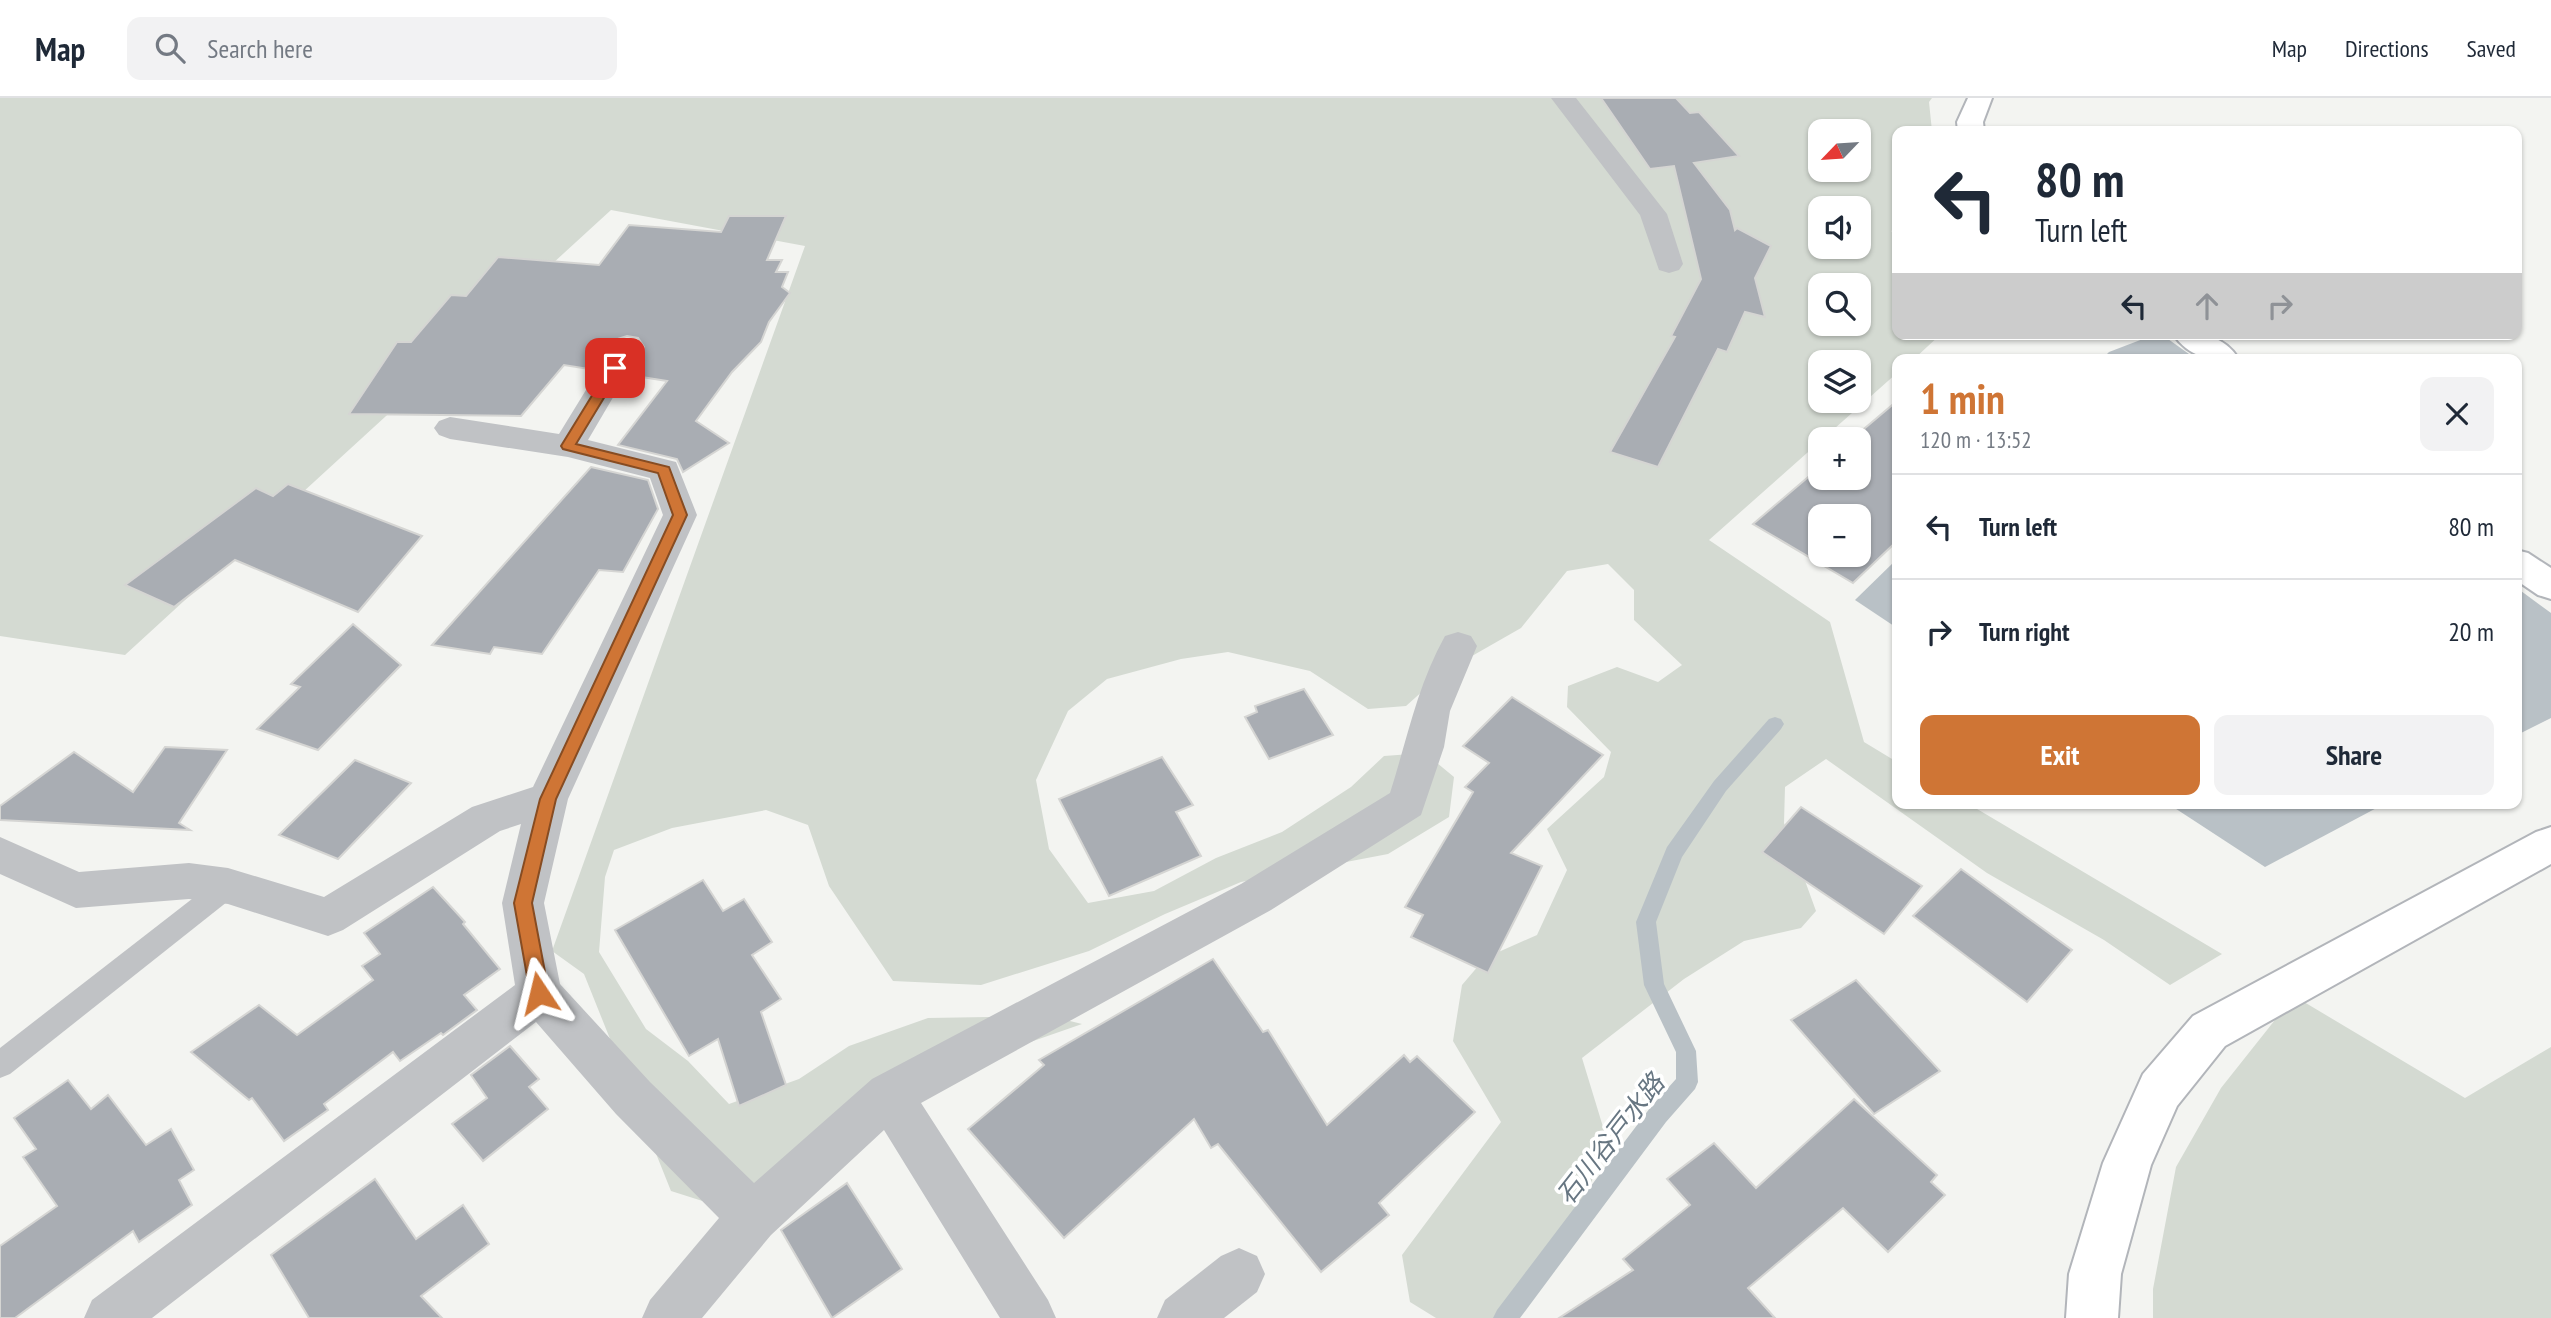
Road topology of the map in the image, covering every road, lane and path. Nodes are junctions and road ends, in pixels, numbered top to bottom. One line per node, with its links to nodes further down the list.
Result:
1 (1563, 98): 4 (street)
2 (1980, 98): 3 (street)
3 (1970, 126)
4 (1669, 264)
5 (2197, 340): 7 (street)
6 (627, 348): 9 (street)
7 (2217, 354)
8 (450, 428): 9 (street)
9 (568, 446): 13 (street)
10 (2522, 566): 11 (street)
11 (2551, 586)
12 (1458, 646): 19 (street)
13 (548, 799): 16 (street); 17 (street)
14 (2551, 844): 26 (street)
15 (0, 855): 16 (street)
16 (228, 886): 18 (lane)
17 (539, 993): 20 (street); 22 (street)
18 (0, 1065)
19 (889, 1095): 20 (street); 24 (street)
20 (753, 1217): 23 (street)
21 (1239, 1275): 25 (street)
22 (110, 1318)
23 (668, 1318)
24 (1030, 1318)
25 (1183, 1318)
26 (2092, 1318)

